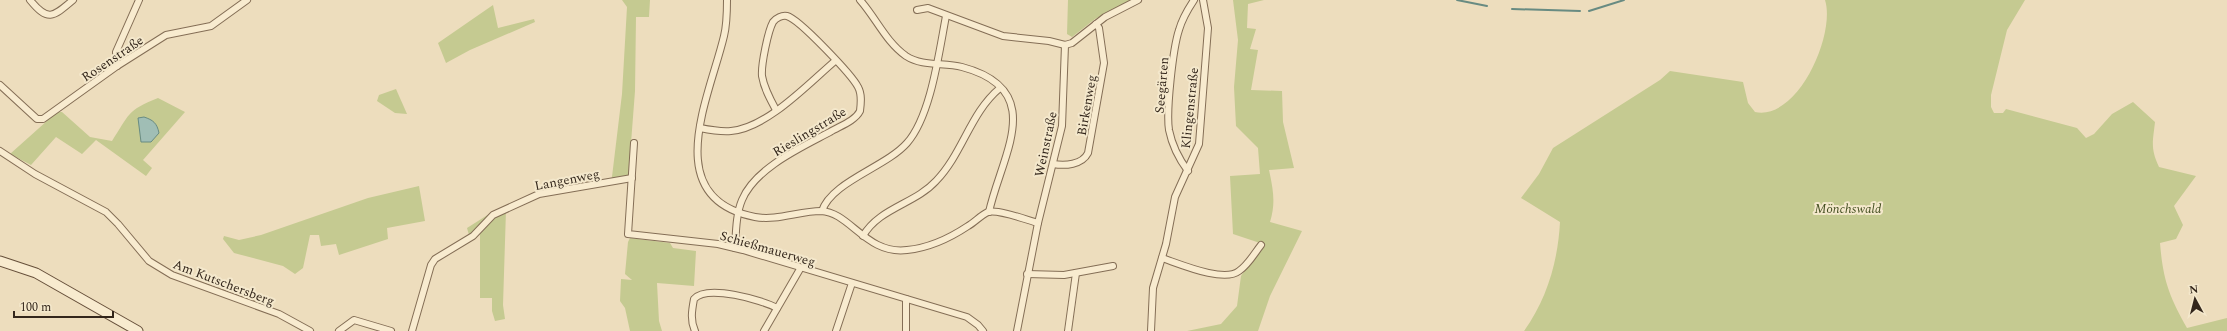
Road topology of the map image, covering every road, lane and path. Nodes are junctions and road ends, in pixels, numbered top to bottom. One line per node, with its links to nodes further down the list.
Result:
1 (30, 0): 2 (street)
2 (73, 0)
3 (139, 0): 16 (street)
4 (247, 0): 16 (street, Rosenstraße)
5 (727, 0): 20 (street)
6 (860, 0): 15 (street)
7 (1138, 0): 12 (street)
8 (1194, 0): 24 (street, Seegärten)
9 (1203, 0): 24 (street, Klingenstraße)
10 (916, 10): 11 (street)
11 (946, 16): 13 (street); 15 (street)
12 (1096, 24): 13 (street); 23 (street, Birkenweg)
13 (1065, 46): 23 (street, Weinstraße)
14 (835, 61): 19 (street); 19 (street, Rieslingstraße); 27 (street, Rieslingstraße)
15 (936, 65): 18 (street); 26 (street)
16 (117, 66): 17 (street, Rosenstraße)
17 (0, 85)
18 (1000, 88): 28 (street); 30 (street)
19 (776, 110): 20 (street)
20 (700, 128): 27 (street)
21 (634, 143): 25 (street, Schießmauerweg)
22 (0, 151): 43 (street, Am Kutschersberg)
23 (1053, 164): 29 (street, Weinstraße)
24 (1188, 171): 33 (street, Klingenstraße)
25 (632, 178): 32 (street, Schießmauerweg); 46 (street, Langenweg)
26 (822, 211): 27 (street); 30 (street)
27 (739, 212): 32 (street, Rieslingstraße)
28 (989, 212): 29 (street); 30 (street)
29 (1038, 223): 38 (street, Weinstraße)
30 (862, 236)
31 (1261, 245): 33 (street)
32 (735, 248): 36 (street, Schießmauerweg)
33 (1162, 258): 54 (street, Klingenstraße)
34 (0, 261): 42 (street)
35 (1113, 266): 37 (street)
36 (800, 269): 39 (street, Schießmauerweg); 41 (street)
37 (1076, 273): 38 (street); 53 (street)
38 (1027, 274): 52 (street, Weinstraße)
39 (852, 283): 40 (street, Schießmauerweg); 49 (street)
40 (906, 299): 50 (street); 51 (street, Schießmauerweg)
41 (777, 308): 47 (street); 48 (street)
42 (138, 331)
43 (310, 331)
44 (339, 331): 45 (street)
45 (391, 331)
46 (412, 331)
47 (695, 331)
48 (764, 331)
49 (836, 331)
50 (906, 331)
51 (983, 331)
52 (1017, 331)
53 (1068, 331)
54 (1151, 331)

